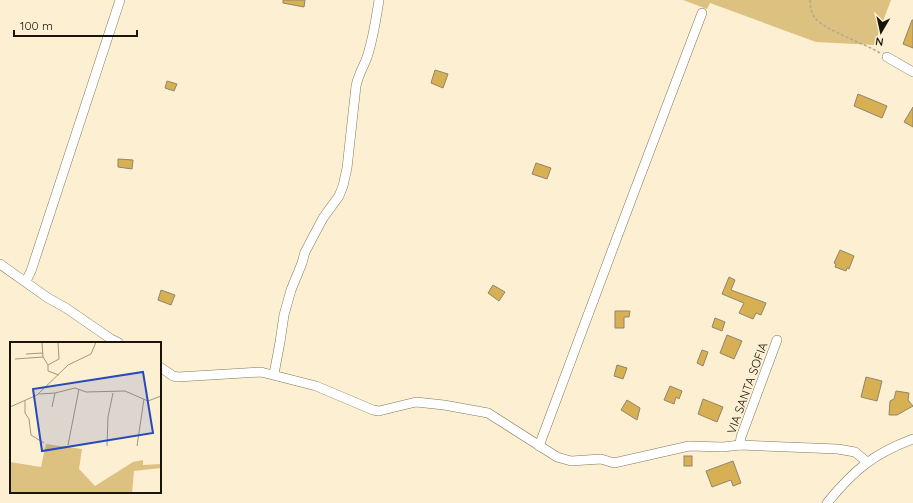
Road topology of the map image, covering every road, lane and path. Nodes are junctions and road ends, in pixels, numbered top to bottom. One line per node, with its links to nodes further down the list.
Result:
1 (120, 0): 8 (street)
2 (379, 0): 12 (street)
3 (810, 0): 5 (path)
4 (702, 13): 15 (street)
5 (887, 57): 6 (street)
6 (913, 72)
7 (0, 264): 8 (street)
8 (26, 281): 10 (street)
9 (777, 340): 14 (street, VIA SANTA SOFIA)
10 (117, 342)
11 (161, 368): 12 (street)
12 (274, 374): 15 (street)
13 (913, 439): 16 (street)
14 (740, 444): 15 (street); 16 (street)
15 (539, 446)
16 (867, 462): 17 (street)
17 (827, 503)

